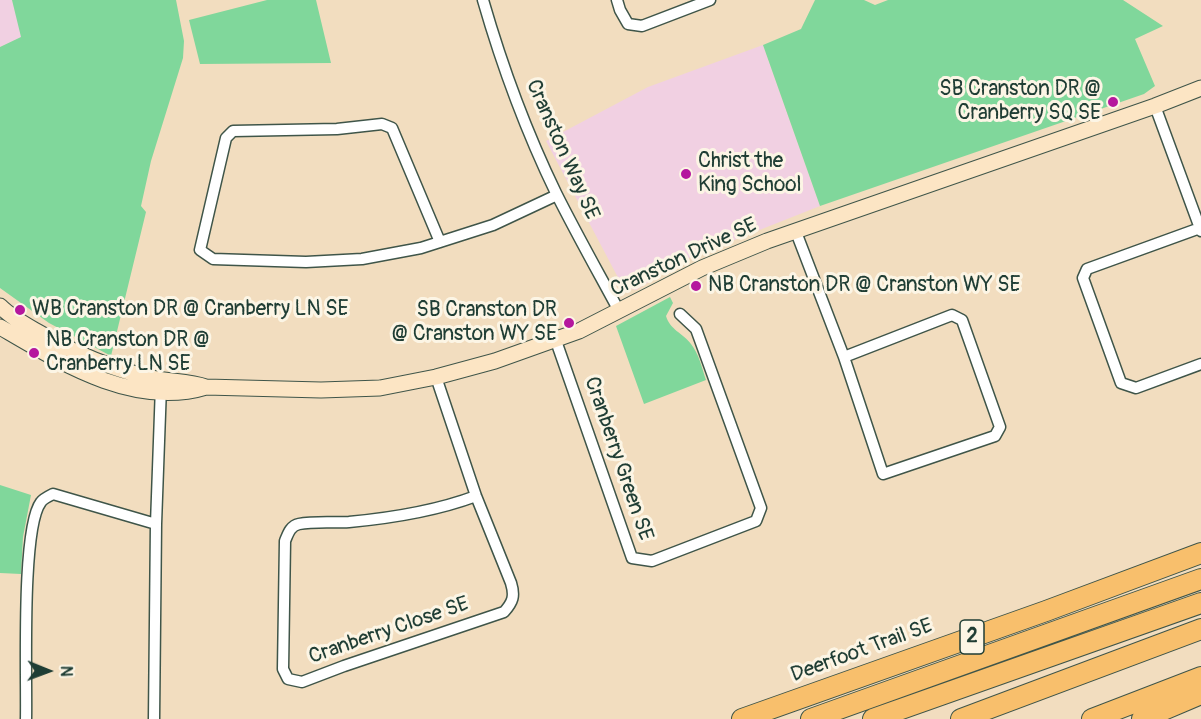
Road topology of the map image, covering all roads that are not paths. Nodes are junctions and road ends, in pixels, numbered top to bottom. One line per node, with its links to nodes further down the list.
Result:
1 (483, 0): 6 (street, Cranston Way SE)
2 (617, 0): 3 (street)
3 (710, 0)
4 (1201, 88): 5 (street, Cranston Drive SE)
5 (1155, 106): 7 (street); 8 (street, Cranston Drive SE)
6 (557, 195): 9 (street); 10 (street, Cranston Way SE)
7 (1201, 230): 15 (street)
8 (796, 232): 10 (street, Cranston Drive SE); 14 (street)
9 (440, 242): 9 (street)
10 (619, 311): 13 (street, Cranston Drive SE)
11 (680, 314): 13 (street, Cranberry Green SE)
12 (2, 318): 17 (street, Cranston Drive SE)
13 (556, 341): 16 (street, Cranston Drive SE)
14 (844, 357): 14 (street)
15 (1201, 364)
16 (436, 377): 17 (street, Cranston Drive SE); 18 (street, Cranberry Close SE)
17 (161, 386): 19 (street)
18 (476, 496): 18 (street, Cranberry Close SE)
19 (156, 524): 26 (street); 27 (street)
20 (1201, 553): 28 (highway, Deerfoot Trail SE / 2)
21 (1201, 579): 29 (highway)
22 (1201, 603): 30 (highway, 2)
23 (1201, 629): 31 (highway)
24 (1201, 677): 32 (highway)
25 (1201, 694): 33 (highway)
26 (26, 719)
27 (154, 719)
28 (742, 719)
29 (811, 719)
30 (873, 719)
31 (961, 719)
32 (1092, 719)
33 (1142, 719)

